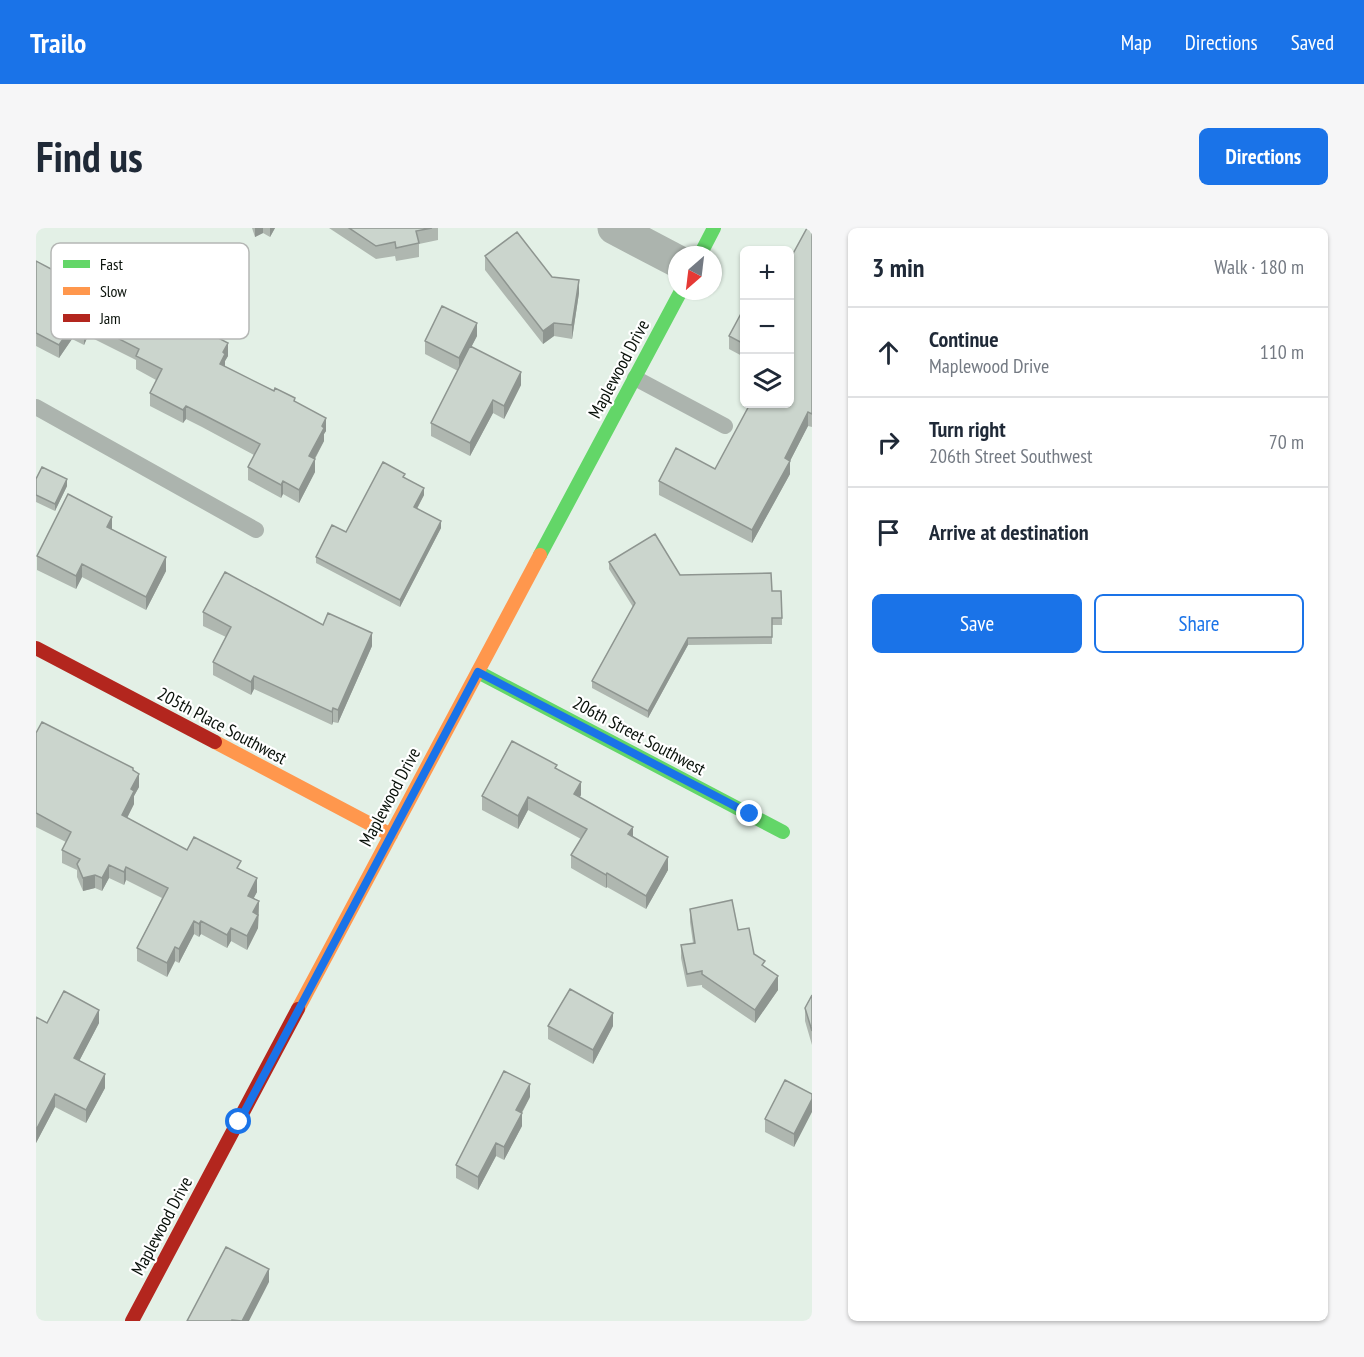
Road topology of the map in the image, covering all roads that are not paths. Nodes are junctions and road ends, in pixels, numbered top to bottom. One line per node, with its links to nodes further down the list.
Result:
1 (614, 228): 4 (street)
2 (714, 228): 3 (street)
3 (705, 246)
4 (668, 256)
5 (676, 300): 6 (street, Maplewood Drive)
6 (634, 378): 8 (lane); 11 (street, Maplewood Drive)
7 (36, 407): 9 (lane)
8 (725, 426)
9 (256, 530)
10 (36, 648): 13 (street, 205th Place Southwest)
11 (478, 672): 12 (street, 206th Street Southwest); 13 (street, Maplewood Drive)
12 (783, 832)
13 (391, 835): 14 (street, Maplewood Drive)
14 (132, 1321)

